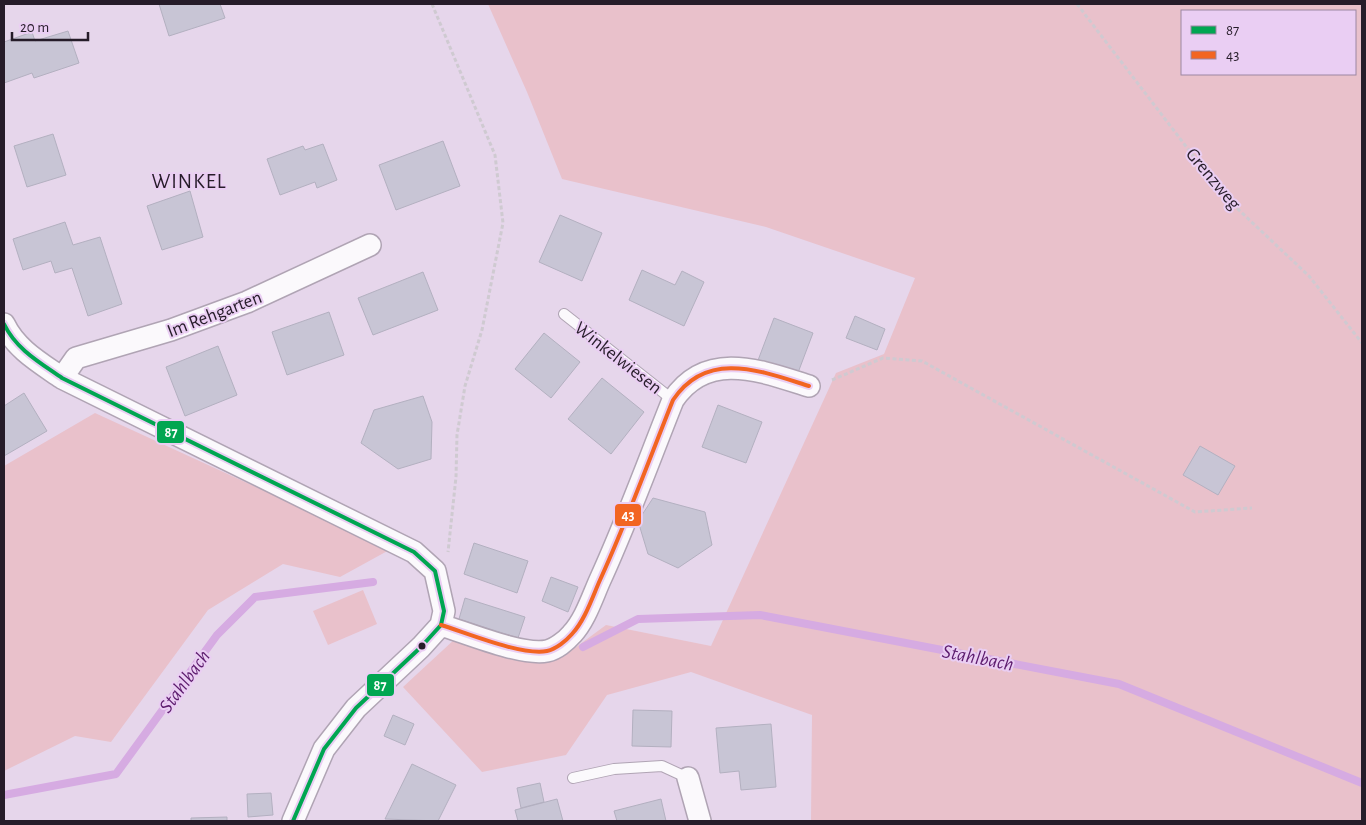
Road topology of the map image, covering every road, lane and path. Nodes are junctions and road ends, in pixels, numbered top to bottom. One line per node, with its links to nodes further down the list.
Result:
1 (432, 4): 11 (path)
2 (1077, 4): 6 (path, Grenzweg)
3 (370, 245): 7 (street, Im Rehgarten)
4 (564, 314): 9 (lane, Winkelwiesen)
5 (4, 324): 7 (street)
6 (1362, 343)
7 (62, 378): 11 (street)
8 (809, 386): 9 (street, Winkelwiesen); 10 (path)
9 (673, 400): 12 (street, Winkelwiesen)
10 (1252, 508)
11 (435, 572): 12 (street)
12 (441, 624): 15 (street)
13 (573, 778): 14 (lane)
14 (688, 778): 16 (street)
15 (293, 821)
16 (700, 821)

